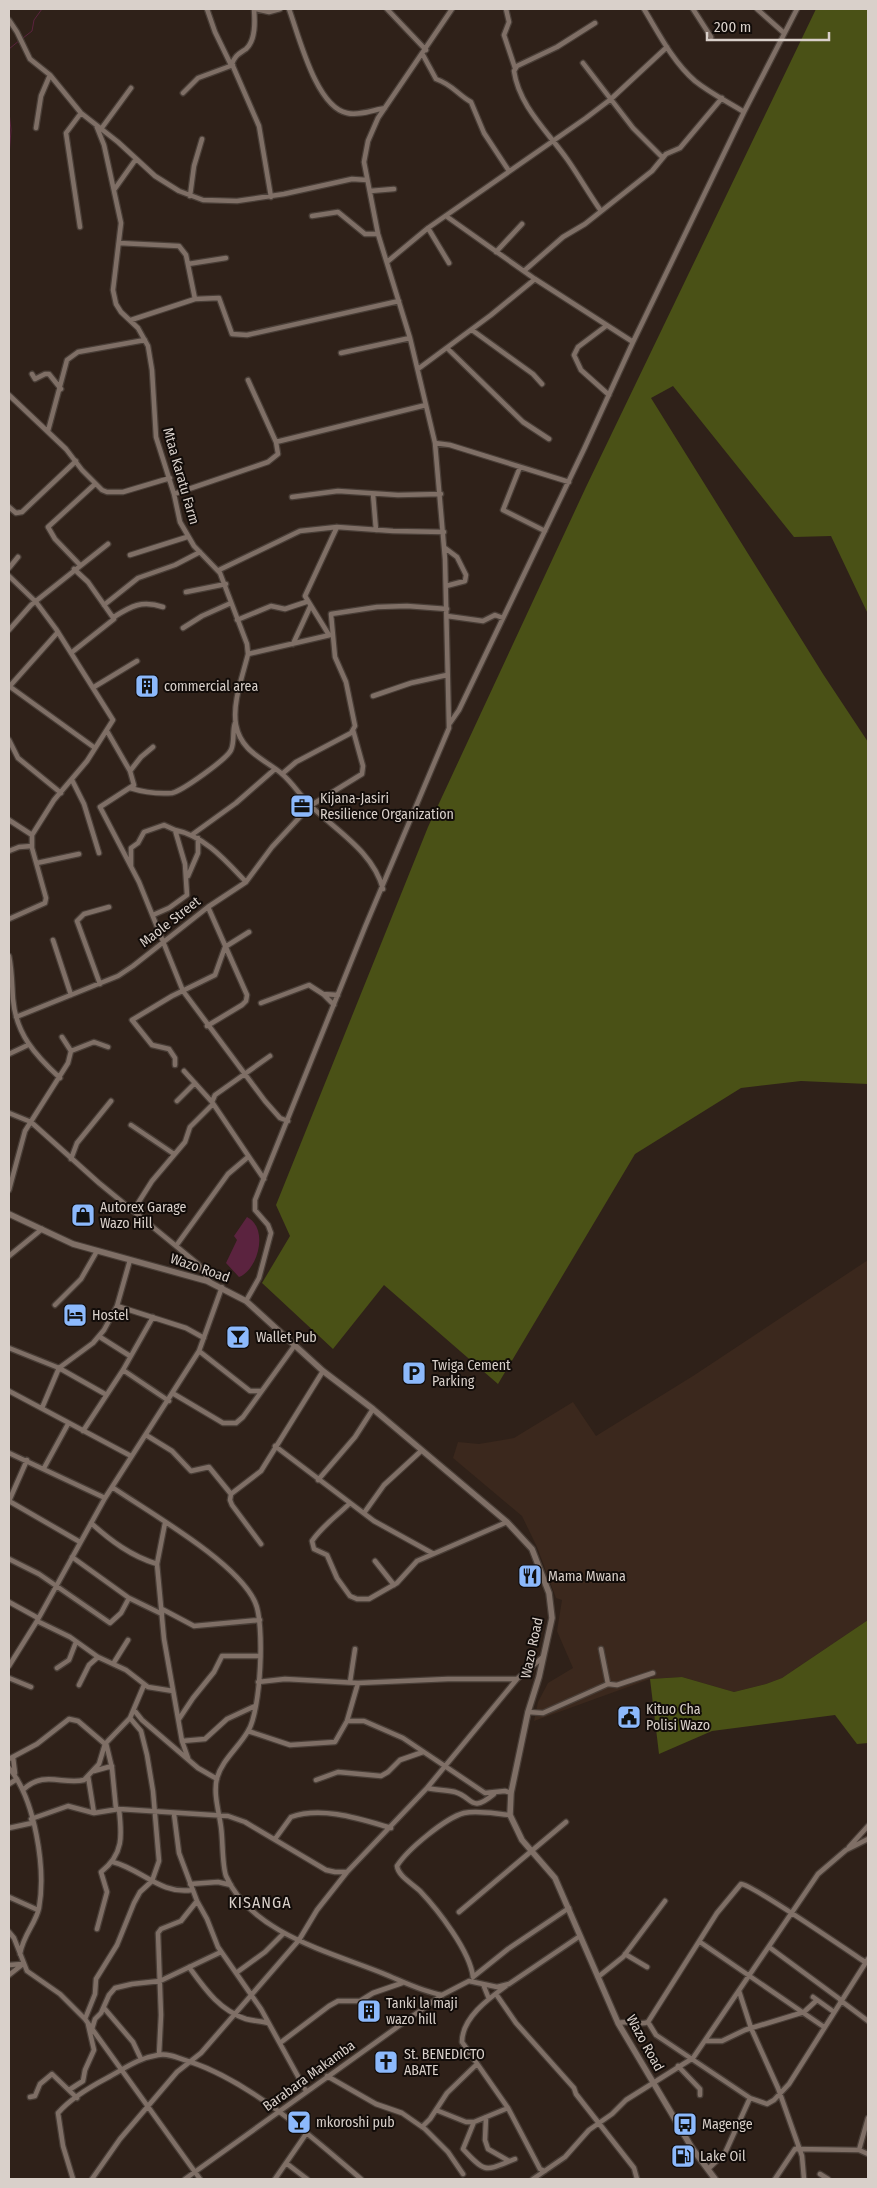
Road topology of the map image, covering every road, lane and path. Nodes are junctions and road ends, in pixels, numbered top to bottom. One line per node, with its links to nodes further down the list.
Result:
1 (207, 9): 18 (street)
2 (255, 9): 3 (street); 19 (street)
3 (280, 9)
4 (290, 9): 28 (street)
5 (386, 9): 17 (street)
6 (452, 9): 17 (street)
7 (506, 9): 22 (street)
8 (644, 9): 16 (street)
9 (693, 9): 15 (street)
10 (757, 9): 14 (street)
11 (797, 9): 14 (street)
12 (9, 20): 23 (street)
13 (595, 23): 22 (street)
14 (784, 33): 30 (street)
15 (712, 37)
16 (667, 47): 26 (street); 27 (street)
17 (424, 52): 28 (street); 38 (street)
18 (227, 53): 19 (street); 21 (street)
19 (237, 54): 21 (street)
20 (583, 63): 27 (street)
21 (232, 66): 25 (street); 44 (street)
22 (515, 68): 35 (street)
23 (50, 75): 29 (street); 32 (street)
24 (130, 88): 33 (street)
25 (183, 94)
26 (722, 98): 30 (street); 36 (street)
27 (611, 99): 35 (street); 36 (street)
28 (385, 108): 39 (street)
29 (81, 112): 31 (street); 49 (street)
30 (744, 112): 67 (street)
31 (96, 125): 33 (street); 41 (street, Mtaa Karatu Farm)
32 (36, 128)
33 (101, 129): 37 (street)
34 (202, 139): 43 (street)
35 (553, 141): 38 (street); 45 (street)
36 (662, 158): 45 (street)
37 (136, 159): 41 (street); 43 (street)
38 (509, 171): 47 (street)
39 (367, 180): 42 (street); 44 (street)
40 (394, 189): 42 (street)
41 (114, 190): 52 (street, Mtaa Karatu Farm)
42 (370, 191): 51 (street)
43 (190, 196): 44 (street)
44 (271, 196)
45 (600, 211): 58 (street)
46 (312, 216): 51 (street)
47 (446, 216): 50 (street); 53 (street)
48 (522, 224): 53 (street)
49 (80, 227)
50 (428, 228): 55 (street); 56 (street)
51 (378, 234): 55 (street)
52 (119, 243): 57 (street); 62 (street, Mtaa Karatu Farm)
53 (496, 252): 58 (street)
54 (226, 258): 57 (street)
55 (387, 262): 61 (street)
56 (449, 263)
57 (188, 264): 60 (street)
58 (524, 271): 59 (street)
59 (534, 279): 63 (street); 64 (street)
60 (195, 299): 61 (street); 62 (street)
61 (399, 301): 65 (street)
62 (131, 320): 66 (street, Mtaa Karatu Farm)
63 (606, 326): 67 (street); 76 (street)
64 (472, 330): 68 (street); 73 (street)
65 (410, 338): 69 (street); 70 (street)
66 (144, 340): 74 (street); 84 (street, Mtaa Karatu Farm)
67 (633, 342): 76 (street)
68 (447, 348): 70 (street); 79 (street)
69 (341, 353)
70 (418, 369): 77 (street)
71 (32, 374): 74 (street)
72 (248, 380): 80 (street)
73 (542, 384)
74 (61, 389): 78 (street)
75 (9, 394): 78 (street)
76 (609, 395): 85 (street)
77 (426, 405): 80 (street); 81 (street)
78 (48, 431): 82 (street)
79 (549, 439)
80 (276, 442): 87 (street)
81 (435, 443): 83 (street); 89 (street)
82 (76, 461): 86 (street); 91 (street)
83 (520, 467): 85 (street); 94 (street)
84 (170, 478): 86 (street); 87 (street, Mtaa Karatu Farm)
85 (569, 482): 94 (street)
86 (95, 484): 102 (street)
87 (174, 494): 96 (street, Mtaa Karatu Farm)
88 (373, 494): 89 (street); 90 (street); 93 (street)
89 (441, 494): 95 (street)
90 (292, 497)
91 (9, 507)
92 (338, 527): 93 (street); 105 (street); 111 (street)
93 (376, 530): 95 (street)
94 (546, 531): 119 (street)
95 (444, 532): 98 (street)
96 (187, 537): 99 (street, Mtaa Karatu Farm); 100 (street)
97 (108, 544): 102 (street)
98 (445, 548): 108 (street); 108 (street)
99 (200, 552): 105 (street, Mtaa Karatu Farm); 113 (street)
100 (130, 555)
101 (18, 557): 103 (street)
102 (80, 565): 104 (street)
103 (9, 568)
104 (74, 570): 110 (street); 113 (street)
105 (218, 570): 107 (street, Mtaa Karatu Farm)
106 (9, 576): 110 (street)
107 (226, 584): 109 (street); 112 (street, Mtaa Karatu Farm)
108 (446, 586): 116 (street)
109 (186, 592)
110 (36, 602): 122 (street); 123 (street)
111 (306, 602): 115 (street); 120 (street)
112 (231, 603): 120 (street, Mtaa Karatu Farm); 121 (street)
113 (104, 604): 118 (street)
114 (163, 607): 118 (street)
115 (310, 607): 124 (street); 125 (street)
116 (447, 609): 117 (street); 124 (street)
117 (447, 616): 119 (street); 129 (street)
118 (114, 617): 126 (street)
119 (502, 618): 134 (street)
120 (238, 620): 127 (street, Mtaa Karatu Farm)
121 (184, 628)
122 (9, 630)
123 (58, 632): 126 (street); 130 (street)
124 (331, 635): 125 (street); 135 (street)
125 (293, 644): 127 (street)
126 (71, 653): 131 (street)
127 (248, 654): 133 (street, Mtaa Karatu Farm)
128 (137, 661): 131 (street)
129 (448, 676): 132 (street); 134 (street)
130 (9, 686): 139 (street)
131 (94, 687): 136 (street)
132 (373, 696)
133 (236, 722): 140 (street, Mtaa Karatu Farm); 144 (street)
134 (450, 723): 160 (street)
135 (353, 730): 142 (street); 146 (street, Maole Street)
136 (107, 731): 139 (street); 141 (street)
137 (9, 740): 145 (street)
138 (153, 747): 141 (street)
139 (95, 748): 143 (street)
140 (275, 769): 142 (street, Mtaa Karatu Farm); 149 (street)
141 (130, 771): 144 (street)
142 (282, 774): 146 (street, Mtaa Karatu Farm)
143 (72, 780): 145 (street); 154 (street)
144 (130, 788): 157 (street)
145 (61, 793): 150 (street)
146 (310, 806): 159 (street, Maole Street); 160 (street, Mtaa Karatu Farm)
147 (9, 820): 150 (street)
148 (175, 830): 149 (street); 157 (street); 158 (street)
149 (193, 834): 151 (street)
150 (32, 835): 152 (street)
151 (198, 838): 158 (street); 159 (street)
152 (32, 846): 153 (street); 156 (street)
153 (9, 851)
154 (99, 853)
155 (79, 854): 156 (street)
156 (37, 864): 164 (street)
157 (131, 868): 163 (street)
158 (187, 878): 163 (street)
159 (246, 882): 161 (street, Maole Street)
160 (383, 889): 174 (street)
161 (208, 906): 167 (street, Maole Street); 168 (street)
162 (109, 907): 170 (street)
163 (153, 915): 167 (street)
164 (9, 918)
165 (249, 932): 168 (street)
166 (53, 940): 173 (street)
167 (163, 940): 170 (street, Maole Street); 171 (street)
168 (226, 945): 171 (street); 180 (street)
169 (9, 956): 177 (street)
170 (100, 984): 173 (street, Maole Street)
171 (182, 991): 180 (street); 187 (street)
172 (324, 994): 174 (street); 175 (street); 176 (street)
173 (71, 995): 179 (street, Maole Street)
174 (338, 995): 176 (street)
175 (261, 1003)
176 (334, 1005): 196 (street)
177 (15, 1012): 178 (street); 179 (street)
178 (9, 1013)
179 (16, 1018): 182 (street)
180 (207, 1026): 189 (street)
181 (62, 1036): 184 (street)
182 (28, 1045): 185 (street); 190 (street)
183 (108, 1047): 184 (street)
184 (71, 1051): 190 (street)
185 (9, 1054)
186 (270, 1056): 189 (street)
187 (175, 1065)
188 (184, 1071): 191 (street)
189 (244, 1074): 194 (street); 196 (street)
190 (60, 1078): 197 (street)
191 (195, 1083): 193 (street); 194 (street)
192 (111, 1100): 201 (street)
193 (177, 1100)
194 (212, 1103): 199 (street); 200 (street)
195 (9, 1114): 197 (street)
196 (288, 1121): 202 (street)
197 (31, 1122): 201 (street); 203 (street)
198 (130, 1124): 199 (street)
199 (174, 1154): 204 (street)
200 (248, 1157): 202 (street); 207 (street)
201 (71, 1158): 204 (street)
202 (264, 1179): 213 (street)
203 (9, 1190)
204 (133, 1211): 207 (street)
205 (9, 1214): 206 (main road, Wazo Road)
206 (42, 1229): 208 (main road, Wazo Road); 209 (street)
207 (176, 1246): 211 (street)
208 (98, 1251): 210 (main road, Wazo Road); 214 (street)
209 (9, 1256)
210 (130, 1260): 211 (main road, Wazo Road); 215 (street)
211 (210, 1282): 212 (main road, Wazo Road)
212 (222, 1287): 213 (main road, Wazo Road); 218 (street)
213 (246, 1301): 219 (main road, Wazo Road)
214 (55, 1304)
215 (117, 1306): 216 (street); 217 (street)
216 (152, 1317): 218 (street); 222 (street)
217 (100, 1337): 222 (street); 223 (street)
218 (204, 1338): 221 (street)
219 (295, 1345): 225 (main road, Wazo Road); 227 (street)
220 (9, 1348): 223 (street)
221 (199, 1351): 227 (street); 229 (street)
222 (130, 1356): 224 (street)
223 (60, 1368): 228 (street); 231 (street)
224 (123, 1370): 228 (street); 230 (street)
225 (323, 1371): 232 (main road, Wazo Road); 236 (street)
226 (9, 1391): 231 (street)
227 (261, 1391): 229 (street)
228 (105, 1394): 234 (street)
229 (174, 1394): 230 (street)
230 (168, 1401): 235 (street)
231 (42, 1408): 233 (street)
232 (373, 1409): 237 (main road, Wazo Road); 242 (street)
233 (68, 1424): 234 (street); 241 (street)
234 (83, 1431): 239 (street)
235 (146, 1435): 239 (street); 244 (street)
236 (275, 1446): 242 (street); 244 (street)
237 (421, 1451): 248 (street); 249 (main road, Wazo Road)
238 (9, 1453): 240 (street)
239 (131, 1456): 243 (street)
240 (27, 1460): 241 (street); 246 (street)
241 (44, 1468): 245 (street)
242 (318, 1480): 247 (street)
243 (112, 1487): 245 (street); 251 (street)
244 (231, 1494): 253 (street)
245 (105, 1498): 250 (street)
246 (9, 1501): 252 (street)
247 (350, 1503): 248 (street); 259 (street)
248 (364, 1513): 254 (street)
249 (507, 1522): 254 (street); 271 (main road, Wazo Road)
250 (90, 1523): 252 (street); 258 (street)
251 (165, 1523): 258 (street); 265 (street)
252 (80, 1542): 255 (street)
253 (261, 1544)
254 (432, 1553): 259 (street)
255 (72, 1556): 260 (street); 261 (street)
256 (9, 1558): 260 (street)
257 (375, 1561): 259 (street)
258 (157, 1564): 263 (street)
259 (394, 1585)
260 (56, 1586): 261 (street); 264 (street)
261 (130, 1598): 263 (street)
262 (9, 1602): 264 (street)
263 (162, 1612): 265 (street); 286 (street)
264 (37, 1620): 267 (street); 274 (street)
265 (260, 1620): 270 (street)
266 (128, 1640): 273 (street)
267 (76, 1642): 272 (street); 275 (street)
268 (355, 1649): 280 (street)
269 (601, 1649): 282 (street)
270 (260, 1656): 279 (street); 291 (street)
271 (544, 1656): 278 (street); 289 (main road, Wazo Road)
272 (98, 1657): 273 (street); 283 (street)
273 (112, 1664): 284 (street)
274 (9, 1666)
275 (57, 1668)
276 (653, 1673): 282 (street)
277 (9, 1678): 285 (street)
278 (517, 1679): 281 (street); 300 (street)
279 (258, 1682): 280 (street); 287 (street)
280 (350, 1682): 281 (street)
281 (358, 1683): 292 (street)
282 (608, 1684): 289 (street)
283 (79, 1685)
284 (144, 1685): 286 (street); 288 (street)
285 (31, 1686)
286 (173, 1691): 291 (street)
287 (255, 1706): 293 (street); 294 (street)
288 (134, 1710): 290 (street); 298 (street)
289 (528, 1712): 310 (main road, Wazo Road)
290 (130, 1718): 295 (street); 313 (street)
291 (179, 1719): 294 (street)
292 (347, 1721): 293 (street); 296 (street)
293 (248, 1732): 305 (street)
294 (182, 1742): 298 (street)
295 (106, 1743): 297 (street); 299 (street); 302 (street)
296 (423, 1752): 300 (street); 306 (street)
297 (11, 1758): 304 (street)
298 (188, 1758): 305 (street)
299 (112, 1766): 302 (street); 312 (street)
300 (445, 1767): 308 (street); 311 (street)
301 (9, 1768): 304 (street)
302 (94, 1771): 303 (street)
303 (88, 1776): 309 (street); 314 (street)
304 (16, 1777): 307 (street); 309 (street)
305 (217, 1779): 316 (street)
306 (316, 1780)
307 (9, 1784)
308 (427, 1788): 311 (street); 322 (street)
309 (23, 1790): 318 (street)
310 (511, 1793): 311 (street); 317 (main road, Wazo Road)
311 (494, 1794)
312 (118, 1809): 313 (street); 314 (street); 327 (street)
313 (155, 1812): 315 (street); 329 (street)
314 (94, 1813): 318 (street)
315 (174, 1814): 316 (street); 330 (street)
316 (219, 1815): 324 (street); 331 (street)
317 (510, 1815): 325 (main road, Wazo Road); 359 (street)
318 (32, 1821): 321 (street); 337 (street)
319 (566, 1822): 325 (street)
320 (868, 1826): 326 (street)
321 (9, 1828)
322 (391, 1828): 324 (street); 328 (street)
323 (868, 1839): 326 (street)
324 (275, 1840): 328 (street)
325 (533, 1850): 336 (main road, Wazo Road); 338 (street)
326 (846, 1850): 339 (street)
327 (113, 1862): 329 (street); 340 (street)
328 (347, 1872): 344 (street)
329 (152, 1881): 332 (street); 374 (street)
330 (190, 1884): 331 (street); 332 (street)
331 (233, 1886): 342 (street)
332 (192, 1890): 334 (street)
333 (9, 1897): 337 (street)
334 (197, 1901): 347 (street); 360 (street)
335 (665, 1901): 349 (street)
336 (569, 1908): 343 (main road, Wazo Road); 359 (street, Barabara Makamba)
337 (38, 1910): 348 (street)
338 (459, 1912)
339 (789, 1914): 345 (street); 346 (street); 350 (street)
340 (97, 1929)
341 (9, 1932): 348 (street)
342 (283, 1934): 344 (street); 355 (street)
343 (580, 1936): 358 (main road, Wazo Road); 363 (street)
344 (299, 1940): 361 (street); 365 (street)
345 (700, 1942): 357 (street); 376 (street)
346 (769, 1947): 357 (street); 369 (street)
347 (221, 1952): 353 (street); 355 (street)
348 (20, 1954): 351 (street)
349 (625, 1954): 354 (street); 358 (street)
350 (867, 1961): 369 (street)
351 (23, 1964): 352 (street); 356 (street); 374 (street)
352 (9, 1965)
353 (189, 1967): 360 (street); 373 (street)
354 (647, 1967)
355 (236, 1974): 365 (street)
356 (9, 1975)
357 (750, 1975): 364 (street); 371 (street)
358 (598, 1977): 378 (main road, Wazo Road)
359 (473, 1979): 362 (street); 367 (street, Barabara Makamba)
360 (160, 1981): 370 (street); 385 (street)
361 (402, 1982): 367 (street); 384 (street)
362 (483, 1984): 363 (street); 368 (street)
363 (509, 1984): 366 (street)
364 (739, 1990): 381 (street); 383 (street)
365 (252, 1994): 373 (street); 377 (street)
366 (496, 1994): 368 (street); 408 (street)
367 (442, 1995): 392 (street, Barabara Makamba)
368 (489, 1999): 389 (street)
369 (841, 2000): 372 (street); 375 (street)
370 (104, 2008): 382 (street); 387 (street)
371 (804, 2012): 372 (street); 380 (street); 381 (street)
372 (834, 2012): 380 (street)
373 (235, 2013): 377 (street); 388 (street)
374 (85, 2019): 379 (street)
375 (868, 2021)
376 (648, 2022): 378 (street); 386 (street)
377 (268, 2023): 384 (street)
378 (618, 2023): 393 (main road, Wazo Road)
379 (88, 2024): 382 (street); 394 (street)
380 (824, 2026): 397 (street)
381 (752, 2028): 383 (street); 397 (street)
382 (92, 2029): 391 (street)
383 (706, 2041): 386 (street)
384 (280, 2043): 395 (street)
385 (159, 2055): 387 (street); 388 (street)
386 (693, 2058): 390 (street); 400 (street)
387 (141, 2059): 391 (street)
388 (190, 2062): 401 (street); 404 (street)
389 (477, 2064): 402 (street); 403 (street)
390 (678, 2066): 393 (street); 396 (street)
391 (122, 2068): 399 (street); 401 (street)
392 (327, 2076): 395 (street, Barabara Makamba); 409 (street)
393 (652, 2082): 408 (street); 417 (main road, Wazo Road)
394 (69, 2090): 398 (street); 399 (street)
395 (306, 2091): 404 (street, Barabara Makamba)
396 (700, 2095)
397 (779, 2095): 400 (street); 411 (street)
398 (30, 2097)
399 (77, 2098): 422 (street)
400 (750, 2098): 417 (street)
401 (148, 2107): 419 (street); 423 (street)
402 (508, 2108): 405 (street); 418 (street)
403 (436, 2110): 407 (street); 409 (street)
404 (278, 2113): 410 (street); 419 (street, Barabara Makamba)
405 (486, 2117): 407 (street); 415 (street)
406 (868, 2118): 412 (street)
407 (474, 2122): 415 (street)
408 (600, 2123): 418 (street); 430 (street)
409 (422, 2127): 420 (street)
410 (306, 2134): 416 (street); 428 (street)
411 (798, 2148): 412 (street); 432 (street); 433 (street)
412 (859, 2150): 413 (street)
413 (868, 2154)
414 (515, 2159): 415 (street)
415 (509, 2162)
416 (286, 2163): 426 (street); 427 (street)
417 (708, 2169): 431 (main road, Wazo Road)
418 (545, 2171): 429 (street)
419 (195, 2172): 424 (street, Barabara Makamba); 425 (street)
420 (463, 2174)
421 (820, 2174): 434 (street)
422 (73, 2179)
423 (92, 2179)
424 (185, 2179)
425 (200, 2179)
426 (275, 2179)
427 (307, 2179)
428 (361, 2179)
429 (534, 2179)
430 (638, 2179)
431 (715, 2179)
432 (775, 2179)
433 (804, 2179)
434 (828, 2179)

